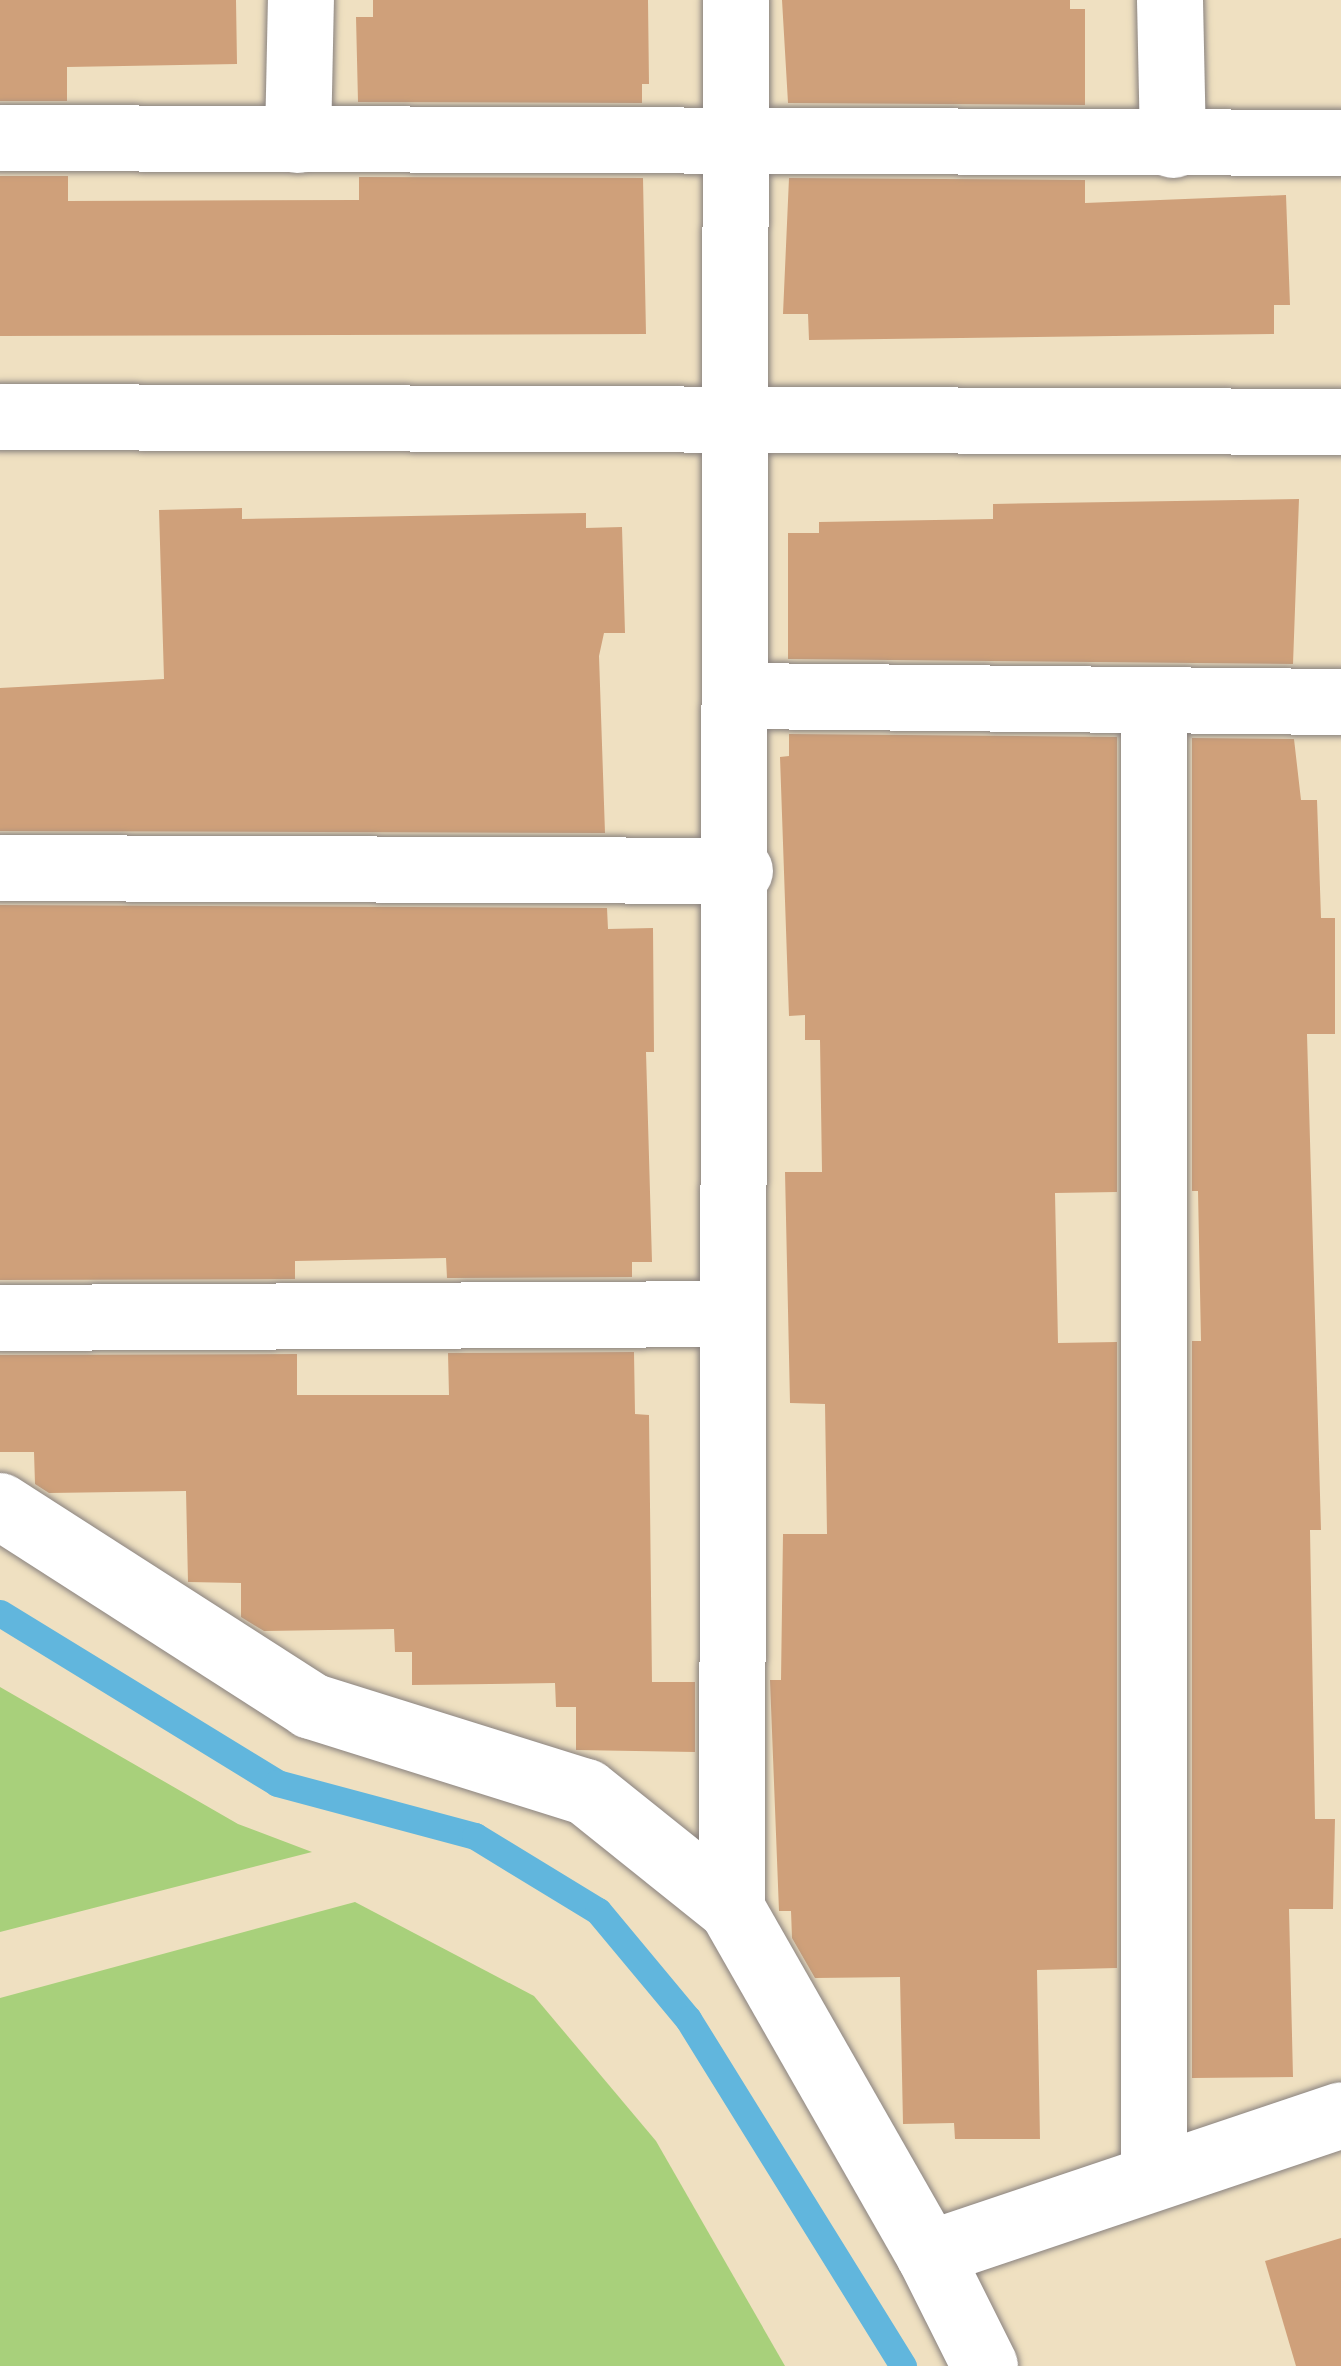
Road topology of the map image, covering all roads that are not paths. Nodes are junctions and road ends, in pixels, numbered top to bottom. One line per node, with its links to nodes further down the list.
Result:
1 (301, 0): 6 (street)
2 (736, 0): 5 (street)
3 (1170, 0): 8 (street)
4 (0, 138): 6 (street)
5 (740, 139): 6 (street); 8 (street); 10 (street)
6 (298, 140)
7 (1341, 142): 8 (street)
8 (1173, 145)
9 (0, 416): 10 (street)
10 (737, 419): 11 (street); 12 (street)
11 (1341, 422)
12 (738, 696): 14 (street); 16 (street)
13 (1341, 702): 14 (street)
14 (1154, 704): 22 (street)
15 (0, 868): 16 (street)
16 (740, 871): 17 (street)
17 (732, 1314): 18 (street); 20 (street)
18 (0, 1318)
19 (0, 1505): 20 (street)
20 (732, 1909): 23 (street)
21 (1341, 2115): 22 (street)
22 (1154, 2173): 23 (street)
23 (929, 2254): 24 (street)
24 (985, 2366)

